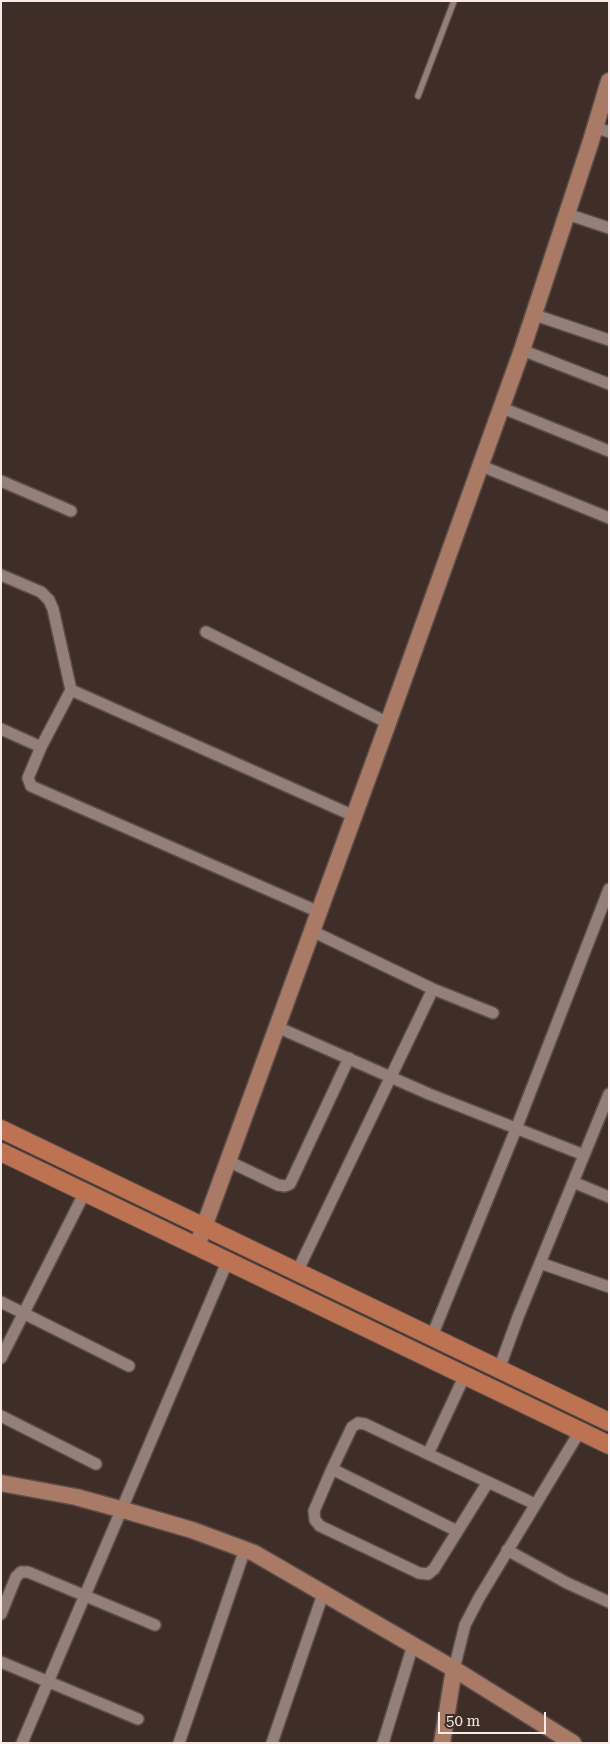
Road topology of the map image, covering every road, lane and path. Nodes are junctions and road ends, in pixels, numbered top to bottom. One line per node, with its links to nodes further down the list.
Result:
1 (454, 1): 3 (lane)
2 (609, 81): 4 (street)
3 (418, 96)
4 (602, 130): 5 (street)
5 (567, 214): 6 (street); 7 (street)
6 (609, 228)
7 (532, 314): 8 (street); 9 (street)
8 (609, 340)
9 (522, 350): 10 (street); 11 (street)
10 (609, 384)
11 (500, 407): 12 (street); 13 (street)
12 (609, 450)
13 (480, 465): 16 (street); 20 (street)
14 (1, 481): 15 (street)
15 (71, 511)
16 (609, 518)
17 (1, 575): 19 (street)
18 (206, 632): 20 (street)
19 (71, 690): 22 (street); 23 (street)
20 (388, 723): 23 (street)
21 (1, 729): 22 (street)
22 (41, 747): 25 (street)
23 (354, 816): 25 (street)
24 (609, 889): 34 (street)
25 (319, 912): 26 (street)
26 (312, 931): 27 (street); 29 (street)
27 (433, 989): 28 (street); 31 (street)
28 (493, 1013)
29 (277, 1027): 30 (street); 37 (street)
30 (349, 1058): 31 (street); 37 (street)
31 (391, 1077): 34 (street); 45 (street)
32 (609, 1094): 36 (street)
33 (1, 1129): 41 (main road)
34 (516, 1129): 36 (street); 49 (street)
35 (1, 1152): 39 (main road)
36 (584, 1155): 38 (street)
37 (228, 1161): 41 (street)
38 (573, 1182): 40 (street); 44 (street)
39 (85, 1192): 42 (main road); 48 (street)
40 (609, 1198)
41 (204, 1227): 42 (street); 45 (main road)
42 (197, 1246): 43 (main road)
43 (228, 1260): 53 (main road); 64 (street)
44 (540, 1263): 46 (street); 52 (street)
45 (297, 1272): 49 (main road)
46 (609, 1287)
47 (1, 1302): 48 (street)
48 (24, 1313): 50 (street); 51 (street)
49 (432, 1336): 52 (main road)
50 (1, 1358)
51 (129, 1366)
52 (499, 1369): 55 (main road)
53 (465, 1375): 56 (main road); 58 (street)
54 (1, 1416): 59 (street)
55 (609, 1422)
56 (580, 1431): 57 (main road); 63 (street)
57 (609, 1445)
58 (428, 1454): 60 (street); 61 (street)
59 (96, 1464)
60 (332, 1469): 65 (street); 65 (street)
61 (488, 1482): 63 (street); 65 (street)
62 (1, 1483): 64 (street)
63 (536, 1504): 67 (street)
64 (120, 1509): 66 (street); 69 (street)
65 (457, 1531)
66 (245, 1550): 68 (street); 79 (street)
67 (507, 1550): 70 (street); 75 (street)
68 (323, 1594): 73 (street); 80 (street)
69 (84, 1596): 71 (street); 72 (street); 76 (street)
70 (609, 1602)
71 (1, 1614)
72 (155, 1625)
73 (413, 1645): 75 (street); 81 (street)
74 (1, 1662): 76 (street)
75 (454, 1669): 82 (street); 83 (street)
76 (48, 1680): 77 (street); 78 (street)
77 (138, 1719)
78 (22, 1743)
79 (179, 1743)
80 (272, 1743)
81 (383, 1743)
82 (442, 1743)
83 (573, 1743)

